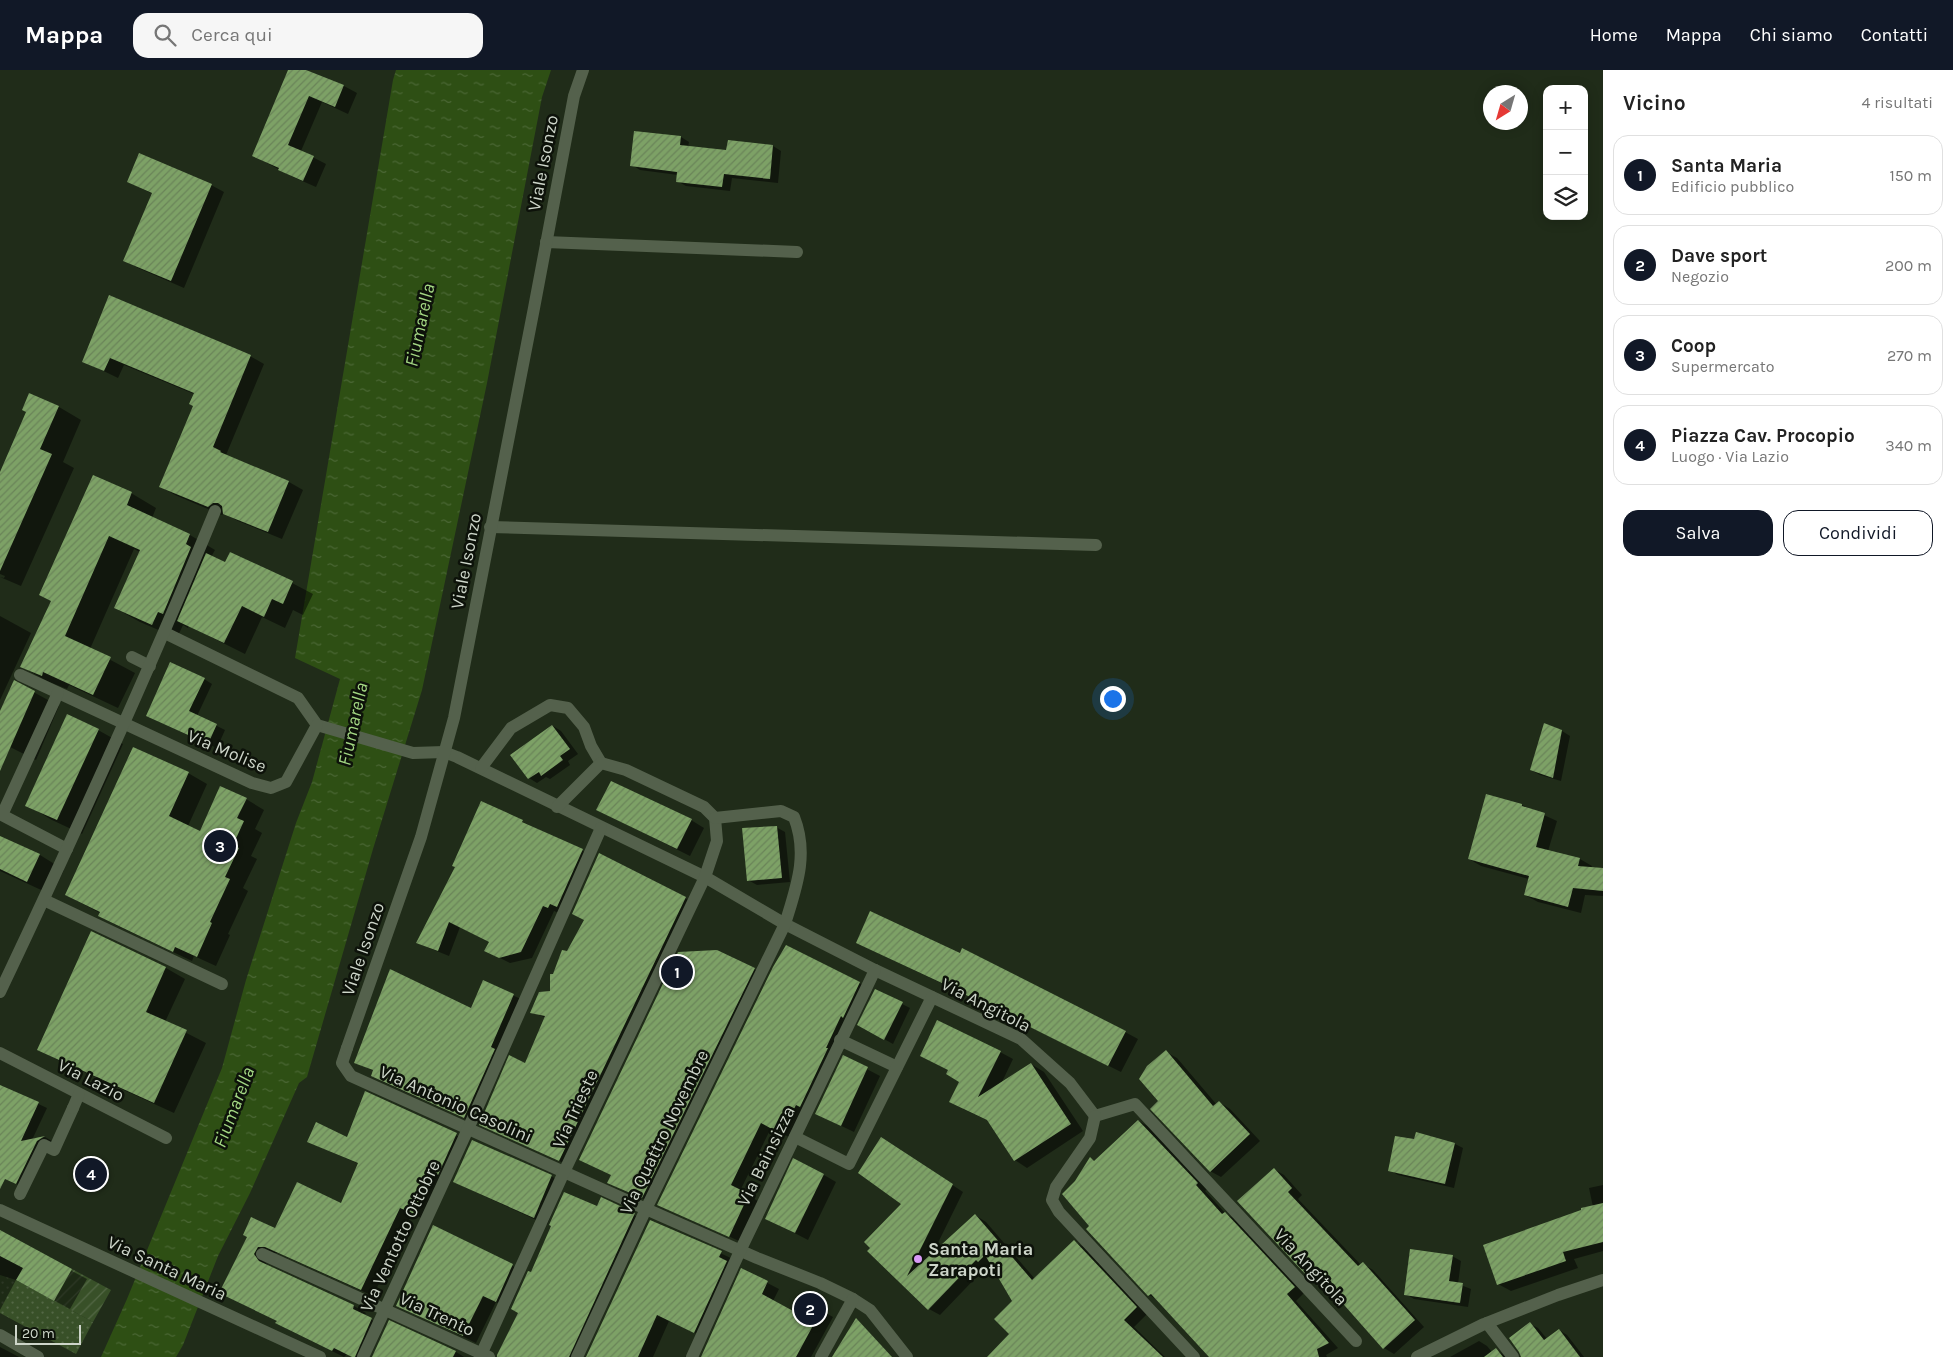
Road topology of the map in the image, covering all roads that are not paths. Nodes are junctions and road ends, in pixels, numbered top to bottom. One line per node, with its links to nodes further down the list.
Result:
1 (583, 70): 2 (street, Viale Isonzo)
2 (546, 242): 3 (street); 5 (street, Viale Isonzo)
3 (796, 252)
4 (215, 511): 7 (street)
5 (490, 527): 6 (street); 14 (street, Viale Isonzo)
6 (1096, 545)
7 (165, 633): 9 (street); 13 (street)
8 (132, 658): 9 (street)
9 (150, 666): 12 (street)
10 (20, 675): 11 (street, Via Molise)
11 (58, 693): 12 (street, Via Molise); 20 (street)
12 (123, 725): 13 (street, Via Molise); 20 (street)
13 (317, 725): 14 (street)
14 (444, 752): 16 (street, Via Angitola); 29 (street, Viale Isonzo)
15 (601, 763): 16 (street); 17 (street); 18 (street)
16 (481, 768): 17 (street, Via Angitola)
17 (557, 807): 19 (street, Via Angitola)
18 (714, 818): 21 (street, Via Trieste); 23 (street, Via Quattro Novembre)
19 (601, 828): 21 (street, Via Angitola); 34 (street, Via Ventotto Ottobre)
20 (67, 849): 22 (street)
21 (705, 877): 23 (street, Via Angitola); 37 (street, Via Trieste)
22 (44, 900): 25 (street); 26 (street)
23 (784, 924): 24 (street, Via Angitola); 39 (street, Via Quattro Novembre)
24 (875, 970): 27 (street, Via Angitola); 28 (street, Via Bainsizza)
25 (222, 984)
26 (0, 992)
27 (932, 997): 31 (street); 33 (street, Via Angitola)
28 (840, 1040): 31 (street); 35 (street, Via Bainsizza)
29 (347, 1048): 34 (street, Via Antonio Casolini)
30 (0, 1053): 32 (street, Via Lazio)
31 (897, 1067): 35 (street)
32 (79, 1094): 36 (street, Via Lazio); 38 (street)
33 (1095, 1116): 48 (street, Via Angitola); 57 (street)
34 (468, 1129): 37 (street, Via Antonio Casolini); 45 (street, Via Ventotto Ottobre)
35 (795, 1137): 41 (street, Via Bainsizza)
36 (166, 1138)
37 (564, 1172): 39 (street, Via Antonio Casolini); 49 (street, Via Trieste)
38 (20, 1194)
39 (646, 1209): 41 (street, Via Antonio Casolini); 54 (street, Via Quattro Novembre)
40 (0, 1210): 52 (street, Via Santa Maria)
41 (740, 1251): 44 (street, Via Antonio Casolini); 55 (street, Via Bainsizza)
42 (262, 1254): 45 (street, Via Trento)
43 (1603, 1280): 46 (street)
44 (852, 1299): 50 (street, Via Antonio Casolini); 56 (street)
45 (385, 1309): 49 (street, Via Trento); 53 (street, Via Ventotto Ottobre)
46 (1487, 1323): 58 (street); 59 (street)
47 (0, 1335): 51 (street)
48 (1356, 1341)
49 (484, 1356)
50 (906, 1356)
51 (38, 1357)
52 (320, 1357)
53 (363, 1357)
54 (578, 1357)
55 (692, 1357)
56 (821, 1357)
57 (1194, 1357)
58 (1417, 1357)
59 (1513, 1357)

